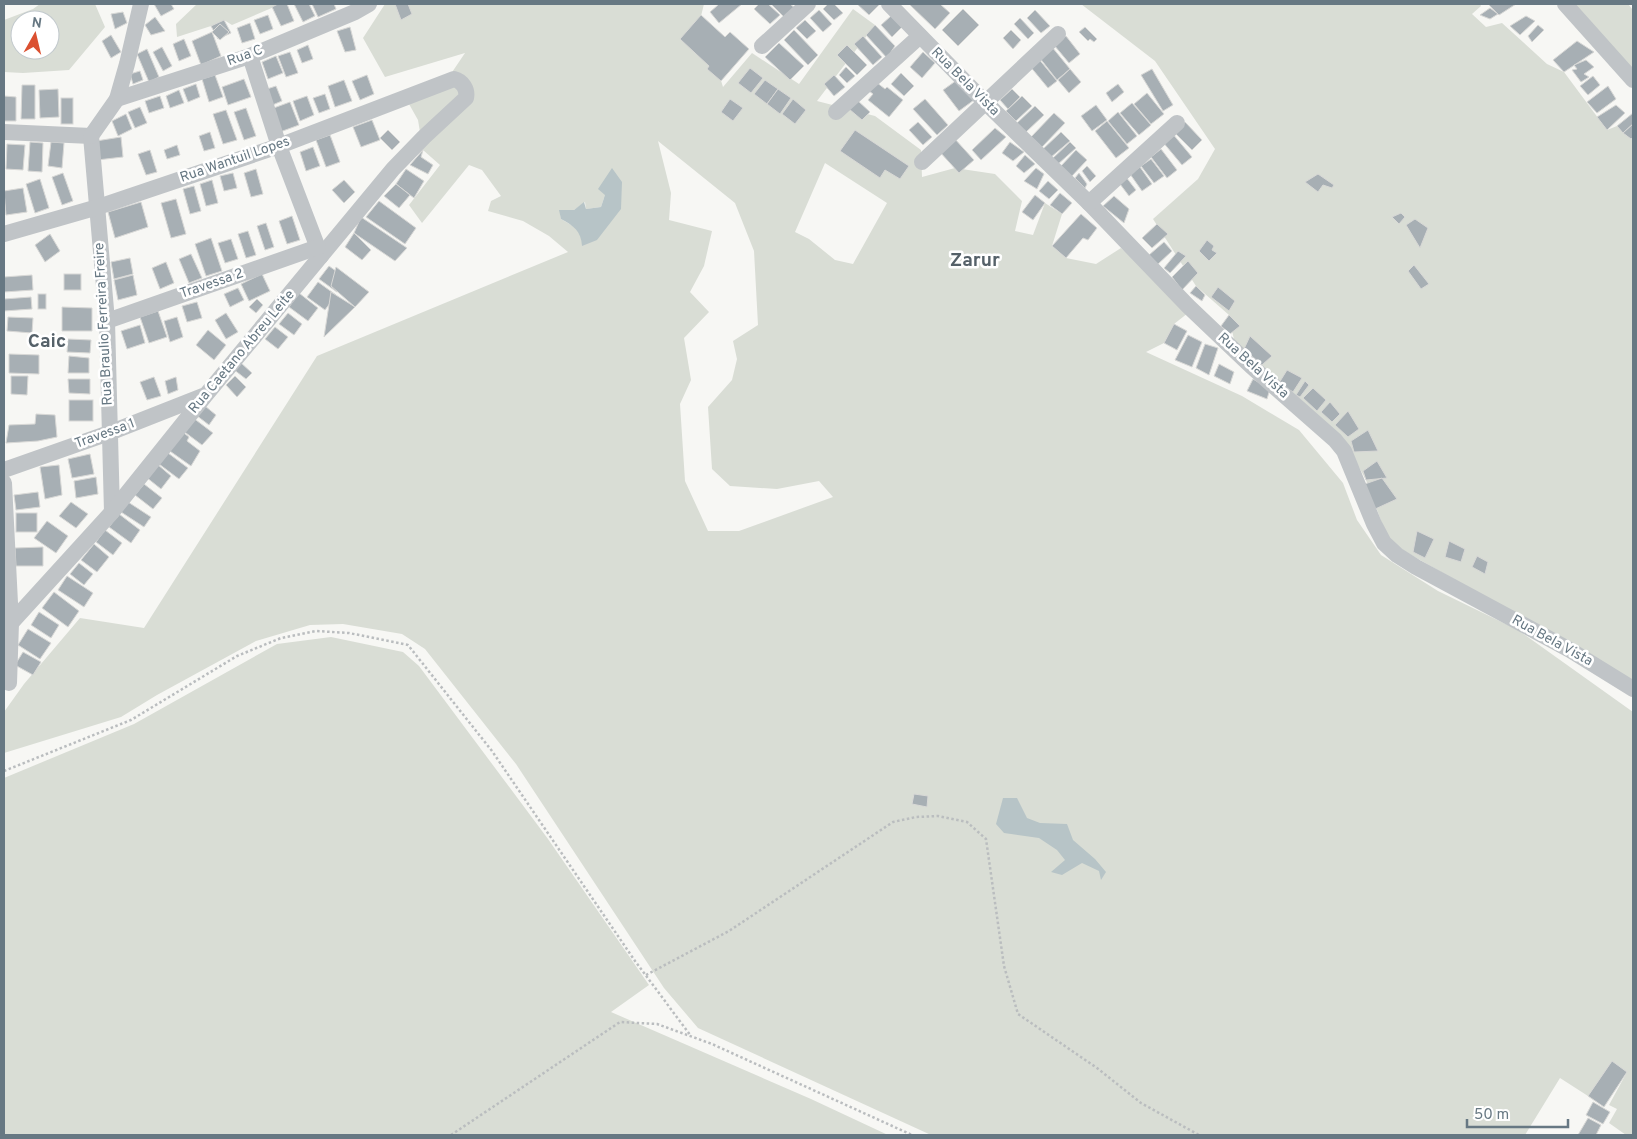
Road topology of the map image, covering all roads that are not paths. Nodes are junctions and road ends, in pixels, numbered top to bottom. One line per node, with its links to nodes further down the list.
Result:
1 (141, 4): 12 (street)
2 (808, 4): 8 (street)
3 (889, 4): 7 (street, Rua Bela Vista)
4 (1565, 4): 10 (street)
5 (358, 7): 9 (street, Rua C)
6 (1058, 34): 13 (street)
7 (920, 36): 13 (street, Rua Bela Vista); 14 (street)
8 (762, 46)
9 (250, 56): 12 (street, Rua C); 18 (street)
10 (1633, 80)
11 (462, 83): 18 (street, Rua Wantuil Lopes); 23 (street, Rua Caetano Abreu Leite)
12 (117, 99): 17 (street)
13 (986, 103): 19 (street); 20 (street, Rua Bela Vista)
14 (836, 112)
15 (1177, 122): 20 (street)
16 (4, 132): 17 (street)
17 (91, 136): 21 (street, Rua Braulio Ferreira Freire)
18 (279, 146): 21 (street, Rua Wantuil Lopes); 23 (street)
19 (922, 162)
20 (1089, 202): 32 (street, Rua Bela Vista)
21 (98, 207): 22 (street, Rua Wantuil Lopes); 24 (street, Rua Braulio Ferreira Freire)
22 (4, 234)
23 (319, 252): 24 (street, Travessa 2); 25 (street, Rua Caetano Abreu Leite)
24 (107, 321): 26 (street, Rua Braulio Ferreira Freire)
25 (205, 396): 26 (street, Travessa 1); 29 (street, Rua Caetano Abreu Leite)
26 (109, 433): 27 (street, Travessa 1); 29 (street, Rua Braulio Ferreira Freire)
27 (4, 470)
28 (4, 483): 30 (street)
29 (112, 512): 30 (street, Rua Caetano Abreu Leite)
30 (11, 623): 31 (street)
31 (9, 682)
32 (1633, 689)

